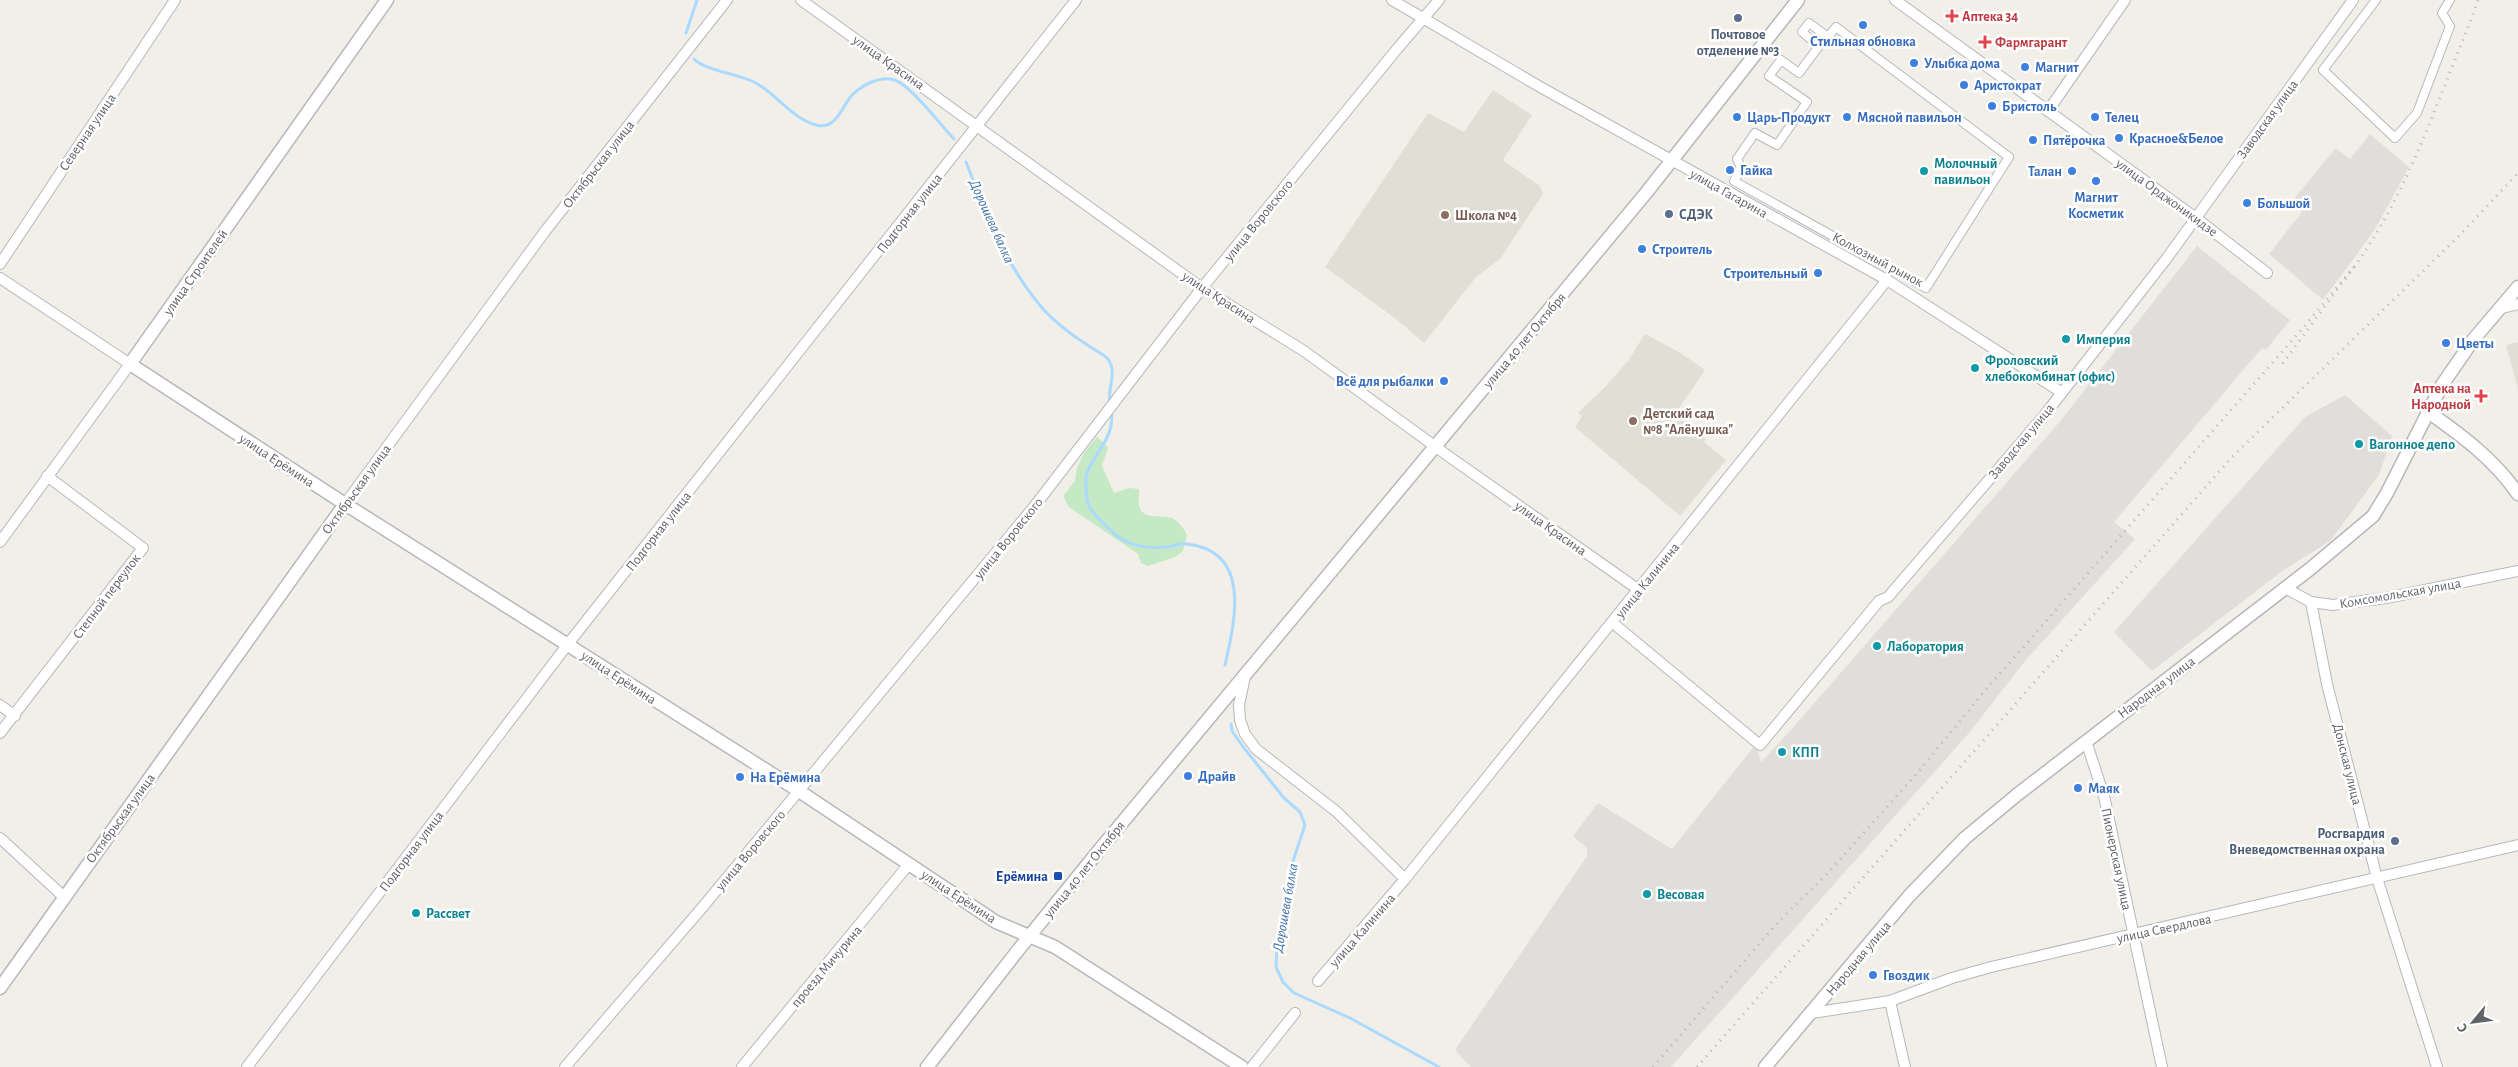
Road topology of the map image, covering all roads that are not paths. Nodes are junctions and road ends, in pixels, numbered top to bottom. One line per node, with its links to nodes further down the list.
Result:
1 (175, 0): 20 (street, Северная улица)
2 (386, 0): 28 (street, улица Строителей)
3 (727, 0): 34 (street, Октябрьская улица)
4 (801, 0): 17 (street, улица Красина)
5 (1076, 0): 17 (street, Подгорная улица)
6 (1392, 0): 14 (street, улица Гагарина)
7 (1439, 0): 14 (street, улица Воровского)
8 (1798, 0): 18 (street, улица 40 лет Октября)
9 (1895, 0): 16 (street, улица Орджоникидзе)
10 (2125, 0): 16 (street)
11 (2353, 0): 19 (street, Заводская улица)
12 (2376, 0): 13 (street)
13 (2450, 0)
14 (1424, 20): 18 (street, улица Гагарина); 25 (street, улица Воровского)
15 (1802, 32): 15 (street, Колхозный рынок)
16 (2048, 111): 19 (street, улица Орджоникидзе)
17 (978, 126): 25 (street, улица Красина); 41 (street, Подгорная улица)
18 (1672, 161): 23 (street, улица Гагарина); 31 (street, улица 40 лет Октября)
19 (2196, 218): 21 (street, улица Орджоникидзе); 29 (street, Заводская улица)
20 (0, 264)
21 (2267, 273)
22 (0, 278): 28 (street, улица Ерёмина)
23 (1887, 280): 29 (street, улица Гагарина); 38 (street, улица Калинина)
24 (2518, 287): 27 (street, Народная улица)
25 (1202, 288): 31 (street, улица Красина); 47 (street, улица Воровского)
26 (2518, 304): 27 (street)
27 (2498, 310): 30 (street, Народная улица)
28 (130, 364): 32 (street, улица Строителей); 34 (street, улица Ерёмина)
29 (2061, 392): 40 (street, Заводская улица)
30 (2427, 411): 33 (street); 37 (street, Народная улица)
31 (1435, 447): 38 (street, улица Красина); 42 (street, улица 40 лет Октября)
32 (47, 476): 35 (street, улица Строителей); 44 (street, Степной переулок)
33 (2518, 494)
34 (345, 504): 41 (street, улица Ерёмина); 53 (street, Октябрьская улица)
35 (0, 542)
36 (2518, 571): 39 (street, Комсомольская улица)
37 (2285, 588): 39 (street, Комсомольская улица); 46 (street, Народная улица)
38 (1639, 590): 40 (street, улица Калинина)
39 (2312, 602): 51 (street, Донская улица)
40 (1613, 623): 52 (street, улица Калинина)
41 (568, 644): 47 (street, улица Ерёмина); 61 (street, Подгорная улица)
42 (1245, 675): 52 (street, улица 40 лет Октября); 55 (street, улица 40 лет Октября)
43 (0, 705): 44 (street)
44 (15, 716): 45 (street, Степной переулок)
45 (0, 733)
46 (2086, 741): 54 (street, Пионерская улица); 60 (street, Народная улица)
47 (799, 792): 50 (street, улица Ерёмина); 62 (street, улица Воровского)
48 (0, 838): 53 (street)
49 (2518, 845): 51 (street, улица Свердлова)
50 (909, 864): 55 (street, улица Ерёмина); 63 (street, проезд Мичурина)
51 (2377, 878): 54 (street, улица Свердлова); 70 (street, Донская улица)
52 (1405, 879): 56 (street, улица Калинина)
53 (64, 897): 57 (street, Октябрьская улица)
54 (2133, 934): 58 (street, улица Свердлова); 69 (street, Пионерская улица)
55 (1029, 936): 64 (street, улица 40 лет Октября); 65 (street, улица Ерёмина)
56 (1318, 981)
57 (1, 986)
58 (1890, 1002): 60 (street, улица Свердлова); 68 (street)
59 (1295, 1013): 66 (street)
60 (1812, 1014): 67 (street, Народная улица)
61 (247, 1067)
62 (564, 1067)
63 (742, 1067)
64 (927, 1067)
65 (1242, 1067)
66 (1252, 1067)
67 (1765, 1067)
68 (1904, 1067)
69 (2162, 1067)
70 (2437, 1067)

